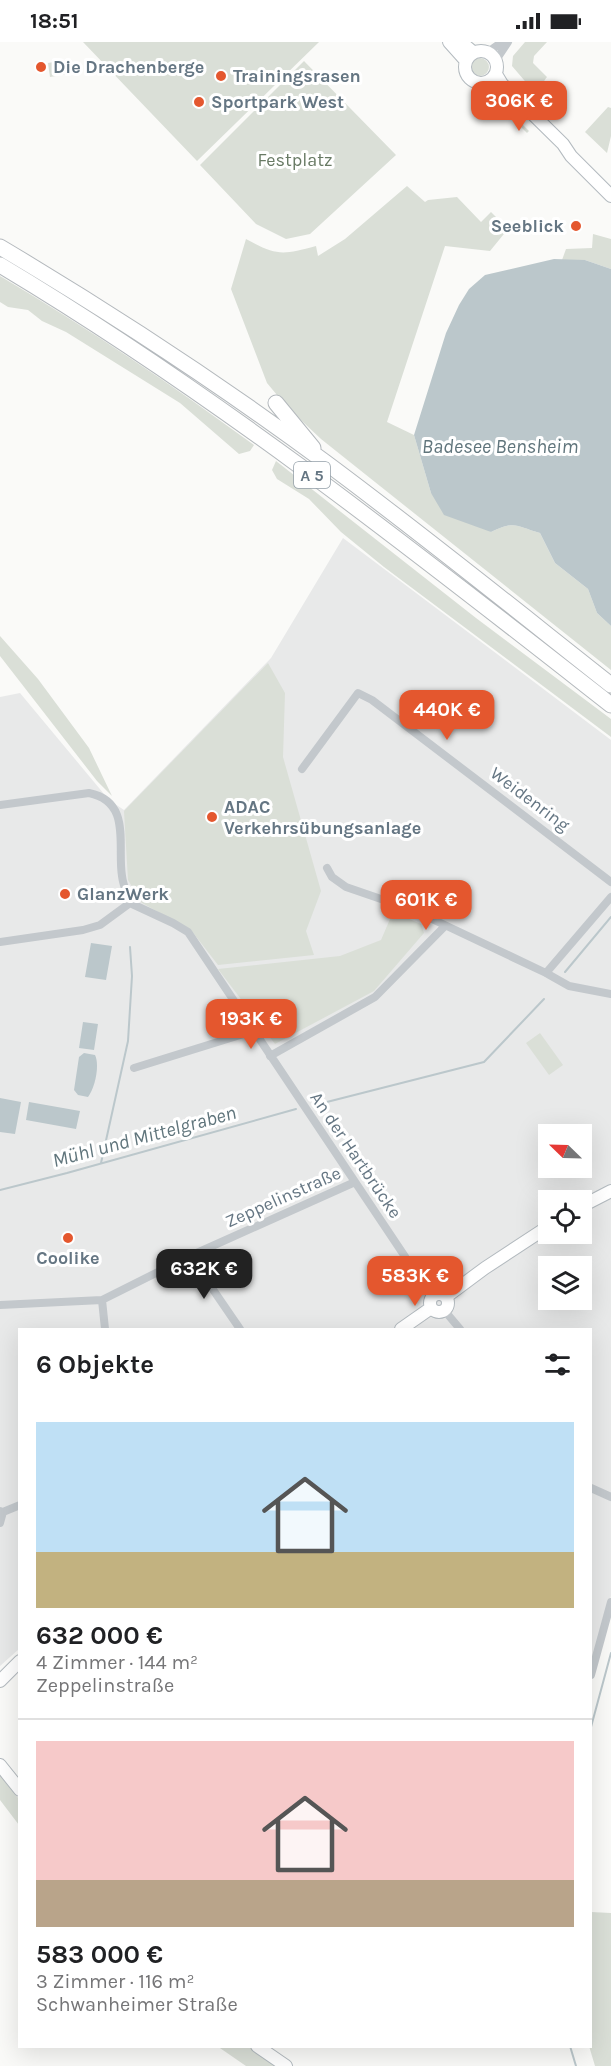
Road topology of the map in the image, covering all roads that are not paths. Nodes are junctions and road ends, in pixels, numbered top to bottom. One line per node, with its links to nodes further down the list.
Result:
1 (449, 42): 6 (street)
2 (461, 42): 6 (street)
3 (502, 42): 5 (street)
4 (508, 42): 5 (street)
5 (492, 56): 6 (street); 7 (street)
6 (469, 57): 7 (street)
7 (492, 78): 8 (street)
8 (611, 196)
9 (0, 247): 12 (highway, A 5)
10 (0, 264): 14 (highway, A 5)
11 (276, 403): 12 (highway)
12 (324, 462): 13 (highway, A 5)
13 (611, 685)
14 (611, 705)
15 (302, 769): 18 (street, Weidenring)
16 (0, 805): 20 (street)
17 (327, 868): 21 (street)
18 (611, 882)
19 (611, 897): 23 (street)
20 (130, 903): 22 (street); 25 (street, An der Hartbrücke)
21 (446, 926): 23 (street); 26 (street)
22 (0, 942)
23 (546, 973): 24 (street)
24 (611, 994)
25 (253, 1031): 26 (street, An der Hartbrücke); 27 (street)
26 (270, 1056): 28 (street, An der Hartbrücke)
27 (134, 1068)
28 (355, 1182): 32 (street, Zeppelinstraße); 34 (street, An der Hartbrücke)
29 (611, 1191): 30 (street)
30 (592, 1201)
31 (538, 1233): 35 (street)
32 (190, 1256): 33 (street, Zeppelinstraße); 38 (street)
33 (102, 1300): 36 (street); 37 (street)
34 (432, 1302): 35 (street); 39 (street)
35 (445, 1304): 40 (street)
36 (0, 1305)
37 (105, 1328)
38 (239, 1328)
39 (402, 1328)
40 (459, 1328)
41 (592, 1488): 42 (street)
42 (611, 1497)
43 (18, 1506): 44 (street)
44 (2, 1512): 45 (street)
45 (0, 1524)
46 (611, 1602): 48 (street)
47 (18, 1663): 49 (street)
48 (592, 1671)
49 (2, 1677)
50 (0, 1765): 51 (street)
51 (18, 1788)
52 (260, 2048): 53 (street)
53 (286, 2066)

